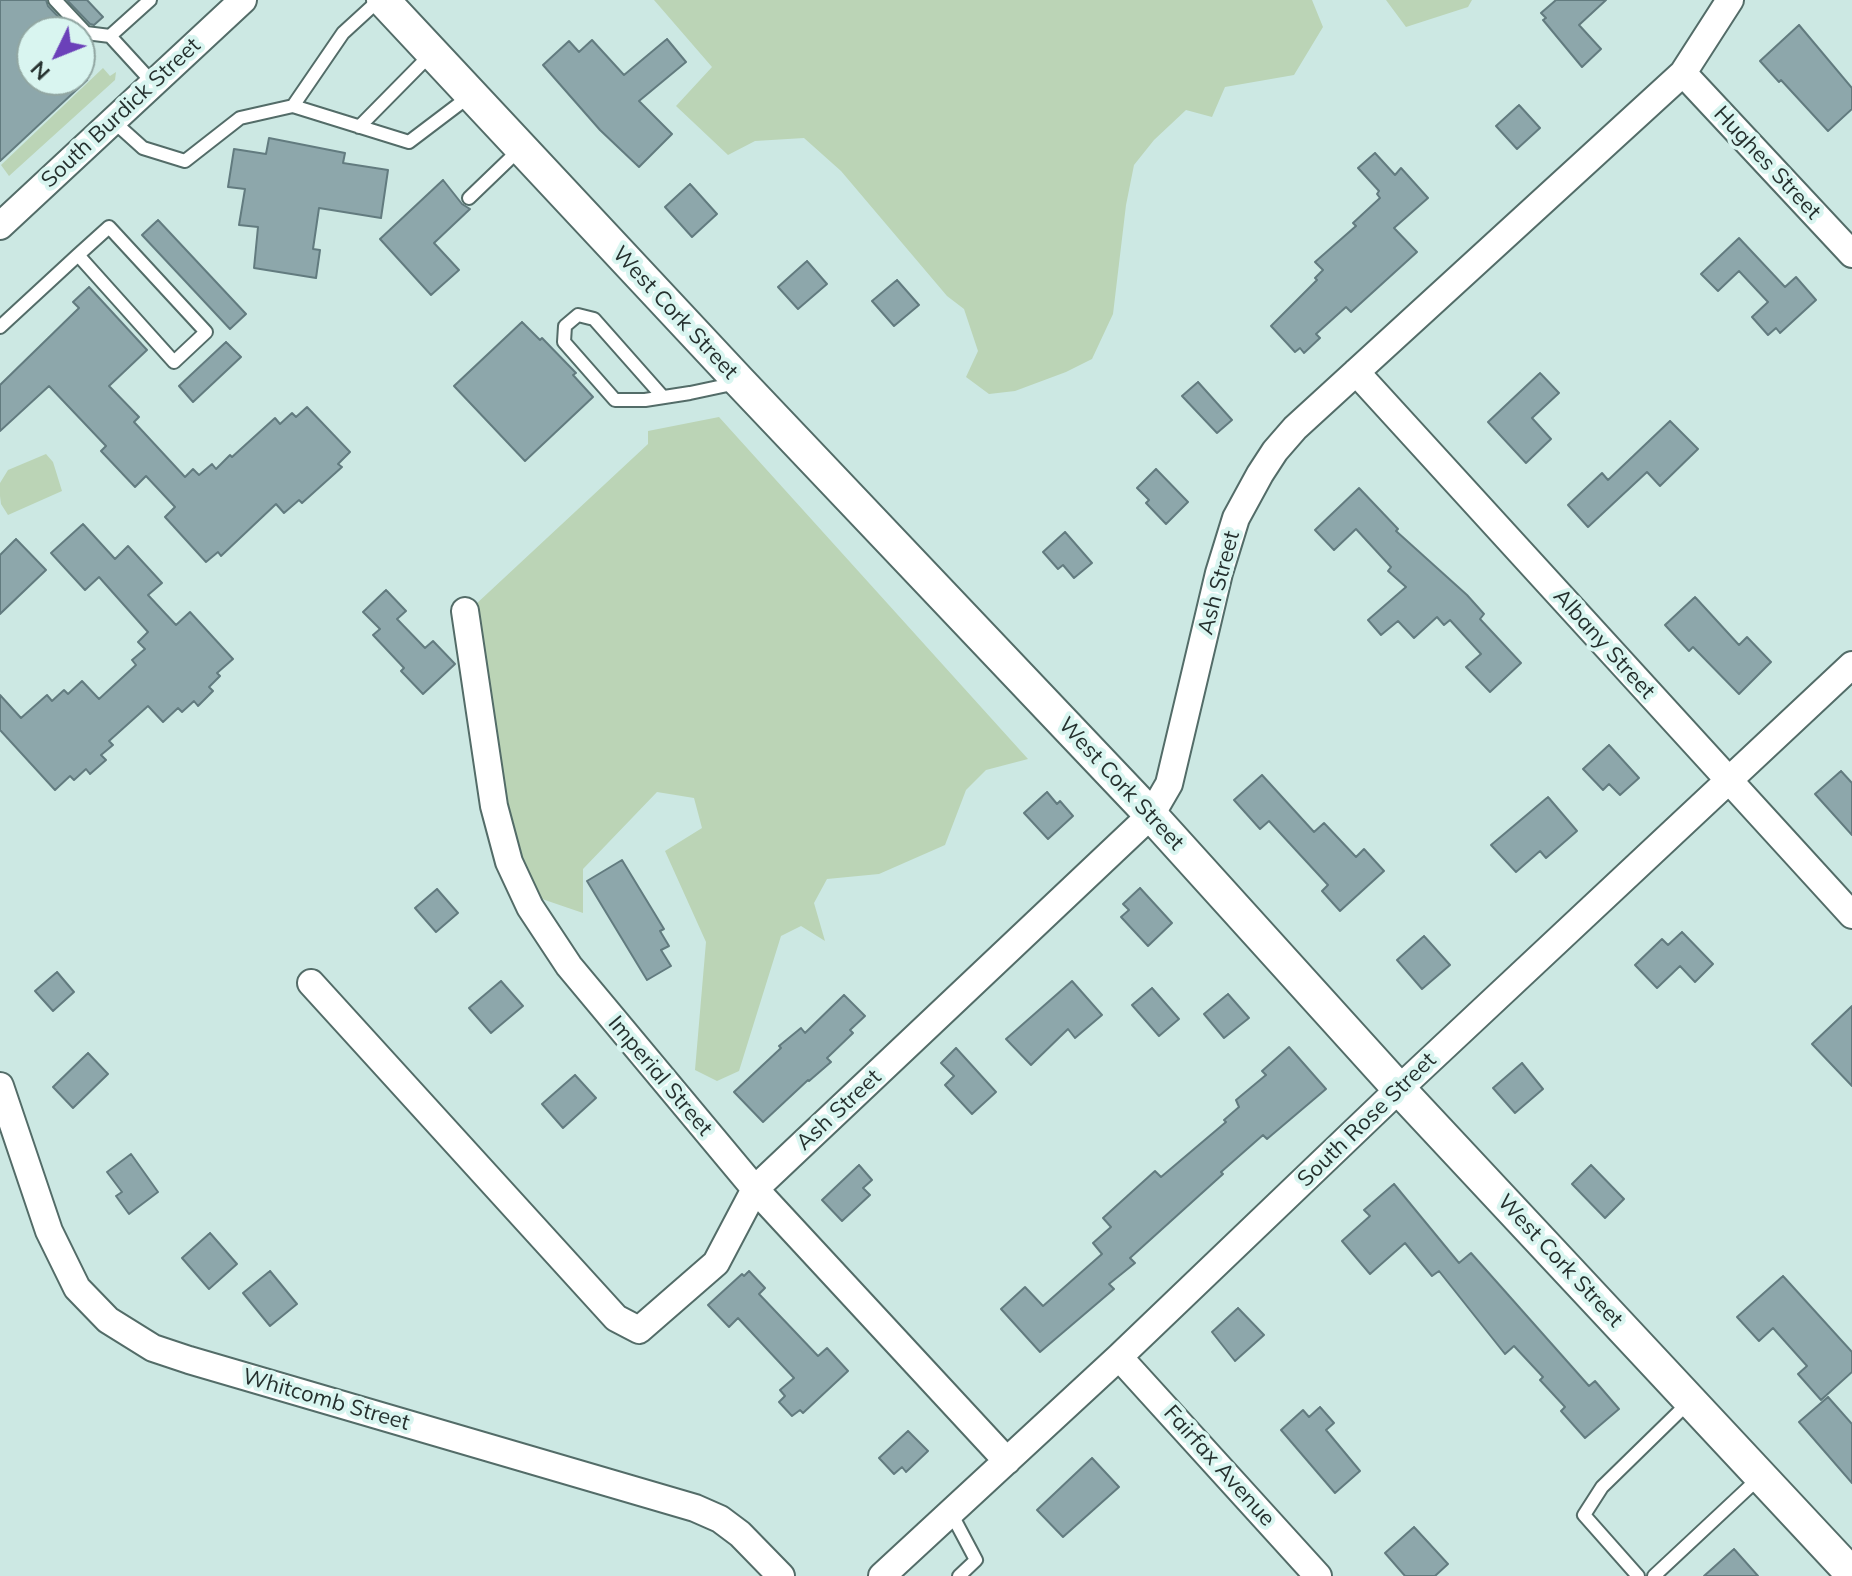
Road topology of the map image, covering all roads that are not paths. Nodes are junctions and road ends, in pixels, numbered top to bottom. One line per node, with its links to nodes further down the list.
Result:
1 (55, 0): 6 (lane)
2 (150, 0): 6 (lane)
3 (243, 0): 9 (street, South Burdick Street)
4 (381, 0): 7 (street, West Cork Street); 11 (lane)
5 (1730, 0): 8 (street, Ash Street)
6 (110, 36): 9 (lane)
7 (432, 53): 10 (street, West Cork Street); 13 (lane)
8 (1683, 73): 17 (street, Hughes Street); 20 (street, Ash Street)
9 (153, 83): 12 (street, South Burdick Street)
10 (471, 95): 13 (lane); 14 (street, West Cork Street)
11 (293, 106): 12 (lane); 13 (lane)
12 (112, 121): 16 (street, South Burdick Street)
13 (359, 127)
14 (521, 148): 15 (lane); 21 (street, West Cork Street)
15 (469, 198)
16 (0, 226)
17 (1852, 254)
18 (78, 255): 18 (lane); 19 (lane)
19 (0, 327)
20 (1356, 372): 25 (street, Albany Street); 26 (street, Ash Street)
21 (740, 382): 22 (lane); 26 (street, West Cork Street)
22 (663, 397): 22 (lane)
23 (465, 611): 31 (street, Imperial Street)
24 (1852, 665): 25 (street, South Rose Street)
25 (1729, 780): 27 (street, Albany Street); 30 (street, South Rose Street)
26 (1151, 815): 30 (street, West Cork Street); 31 (street, Ash Street)
27 (1852, 915)
28 (311, 983): 31 (street, Ash Street)
29 (0, 1086): 39 (street, Whitcomb Street)
30 (1399, 1089): 32 (street, South Rose Street); 33 (street, West Cork Street)
31 (755, 1189): 34 (street, Imperial Street)
32 (1119, 1357): 34 (street, South Rose Street); 41 (street, Fairfax Avenue)
33 (1690, 1401): 35 (street, West Cork Street); 42 (lane)
34 (1007, 1461): 36 (street, South Rose Street)
35 (1761, 1476): 38 (street, West Cork Street); 43 (lane)
36 (951, 1513): 37 (street, South Rose Street); 40 (lane)
37 (890, 1574)
38 (1852, 1574)
39 (781, 1576)
40 (959, 1576)
41 (1318, 1576)
42 (1638, 1576)
43 (1654, 1576)

